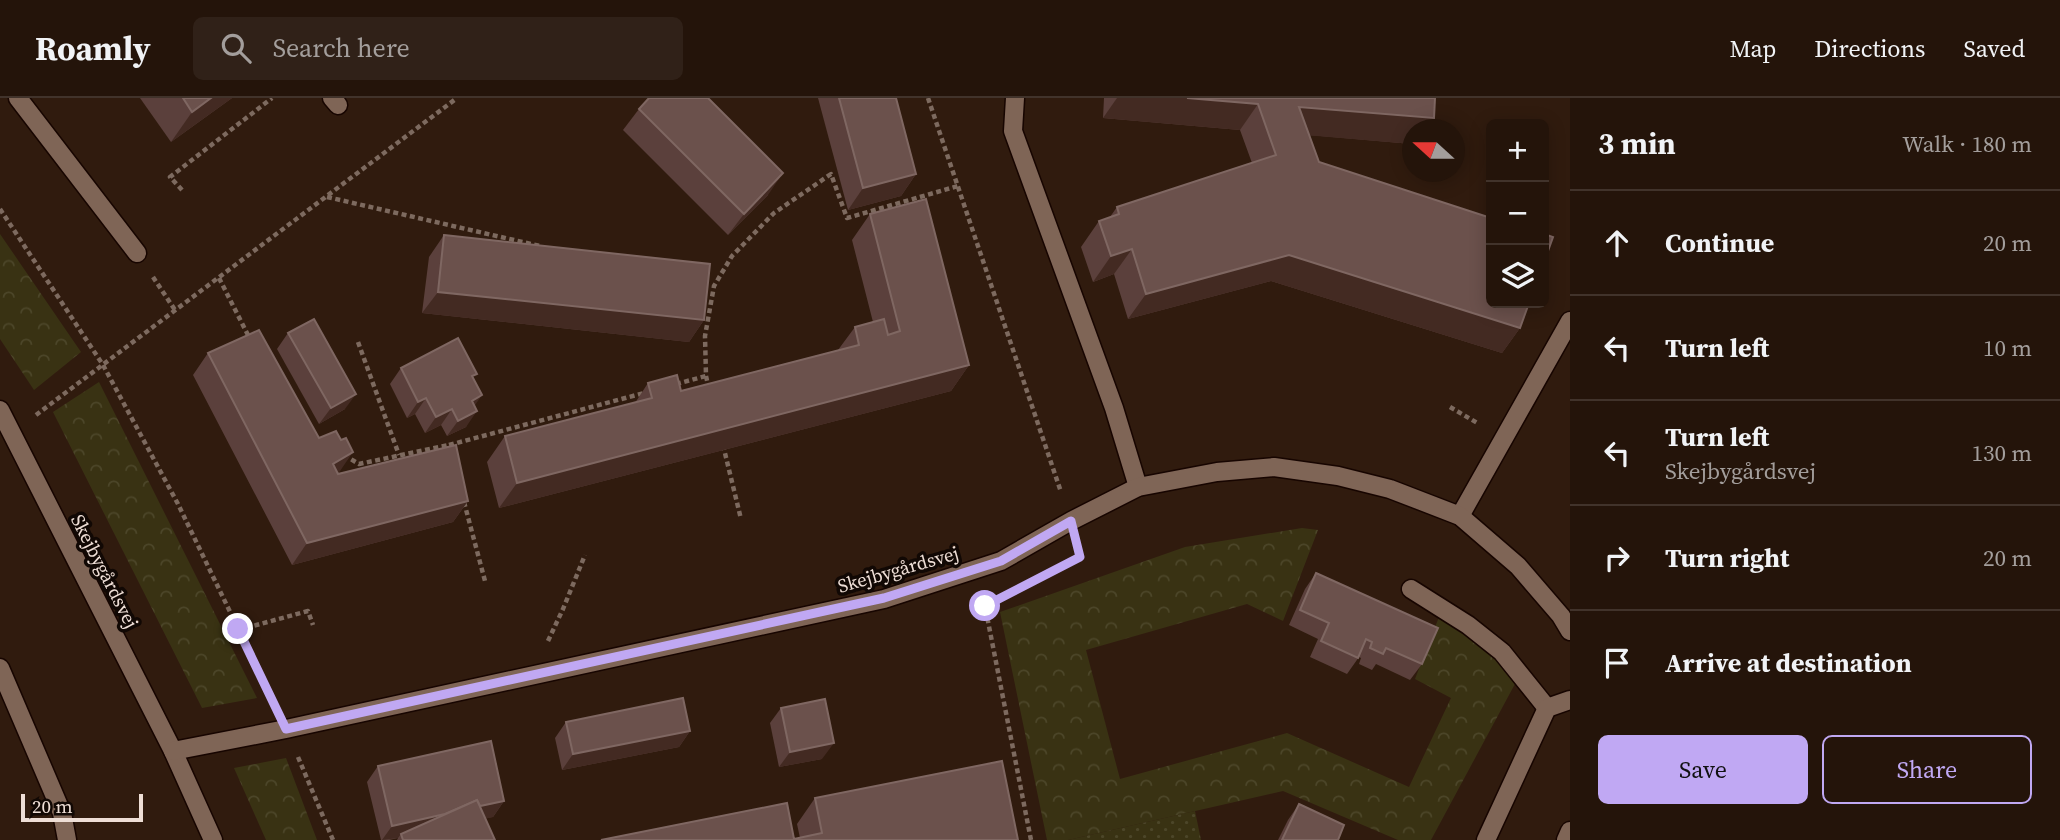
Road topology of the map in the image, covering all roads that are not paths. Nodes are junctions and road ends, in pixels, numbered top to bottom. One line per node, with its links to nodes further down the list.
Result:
1 (18, 98): 3 (street)
2 (1015, 98): 6 (street)
3 (137, 253)
4 (1570, 321): 7 (street)
5 (0, 410): 13 (street, Skejbygårdsvej)
6 (1138, 487): 7 (street, Skejbygårdsvej); 13 (street, Skejbygårdsvej)
7 (1460, 516): 9 (street, Skejbygårdsvej)
8 (1411, 589): 12 (street)
9 (1570, 631)
10 (0, 668): 15 (street)
11 (1570, 700): 12 (street)
12 (1547, 708): 17 (street)
13 (173, 751): 16 (street, Skejbygårdsvej)
14 (1570, 831): 18 (street)
15 (67, 840)
16 (213, 840)
17 (1486, 840)
18 (1566, 840)

